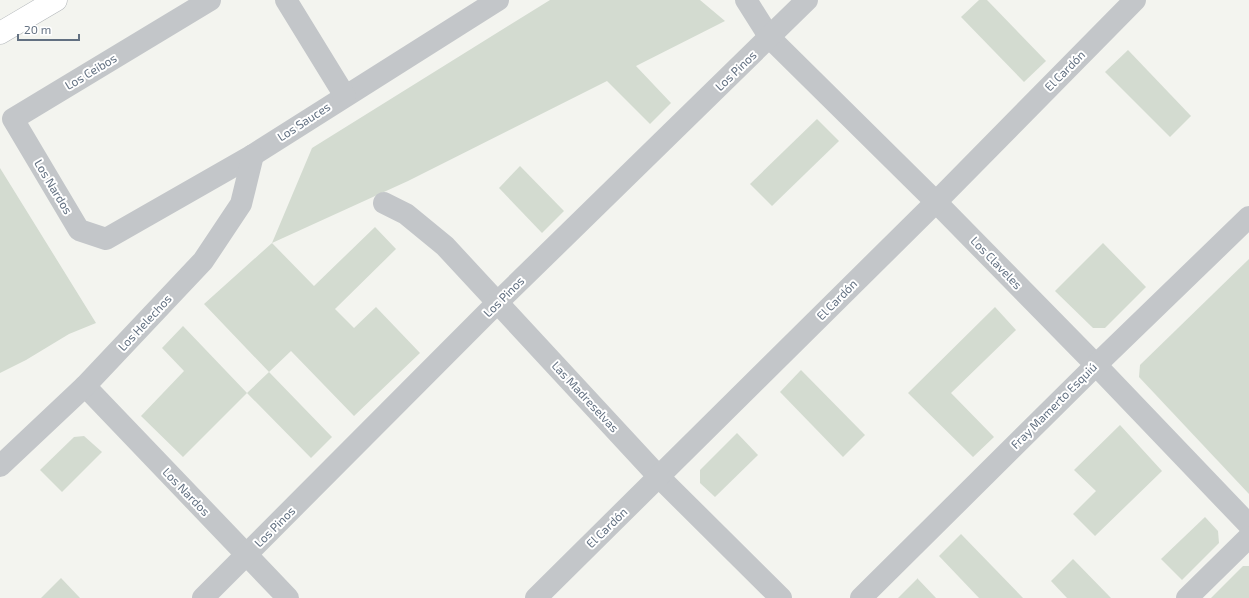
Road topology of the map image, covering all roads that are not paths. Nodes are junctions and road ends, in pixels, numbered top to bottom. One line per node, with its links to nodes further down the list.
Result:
1 (56, 0): 8 (main road)
2 (210, 0): 11 (street, Los Ceibos)
3 (286, 0): 10 (street)
4 (498, 0): 10 (street, Los Sauces)
5 (746, 0): 9 (street, Los Claveles)
6 (807, 0): 9 (street, Los Pinos)
7 (1135, 0): 13 (street, El Cardón)
8 (0, 33)
9 (770, 38): 13 (street, Los Claveles); 17 (street, Los Pinos)
10 (345, 96): 12 (street, Los Sauces)
11 (13, 119): 16 (street, Los Nardos)
12 (253, 155): 16 (street, Los Sauces); 19 (street, Los Helechos)
13 (936, 202): 18 (street, Los Claveles); 21 (street, El Cardón)
14 (384, 203): 17 (street, Las Madreselvas)
15 (1249, 217): 18 (street, Fray Mamerto Esquiú)
16 (106, 239)
17 (498, 302): 21 (street, Las Madreselvas); 24 (street, Los Pinos)
18 (1096, 365): 22 (street, Los Claveles); 29 (street, Fray Mamerto Esquiú)
19 (85, 386): 20 (street, Los Helechos); 24 (street, Los Nardos)
20 (0, 466)
21 (659, 477): 27 (street, El Cardón); 28 (street, Las Madreselvas)
22 (1249, 525)
23 (1249, 537): 30 (street)
24 (247, 556): 25 (street, Los Pinos); 26 (street, Los Nardos)
25 (203, 598)
26 (288, 598)
27 (536, 598)
28 (781, 598)
29 (861, 598)
30 (1187, 598)

